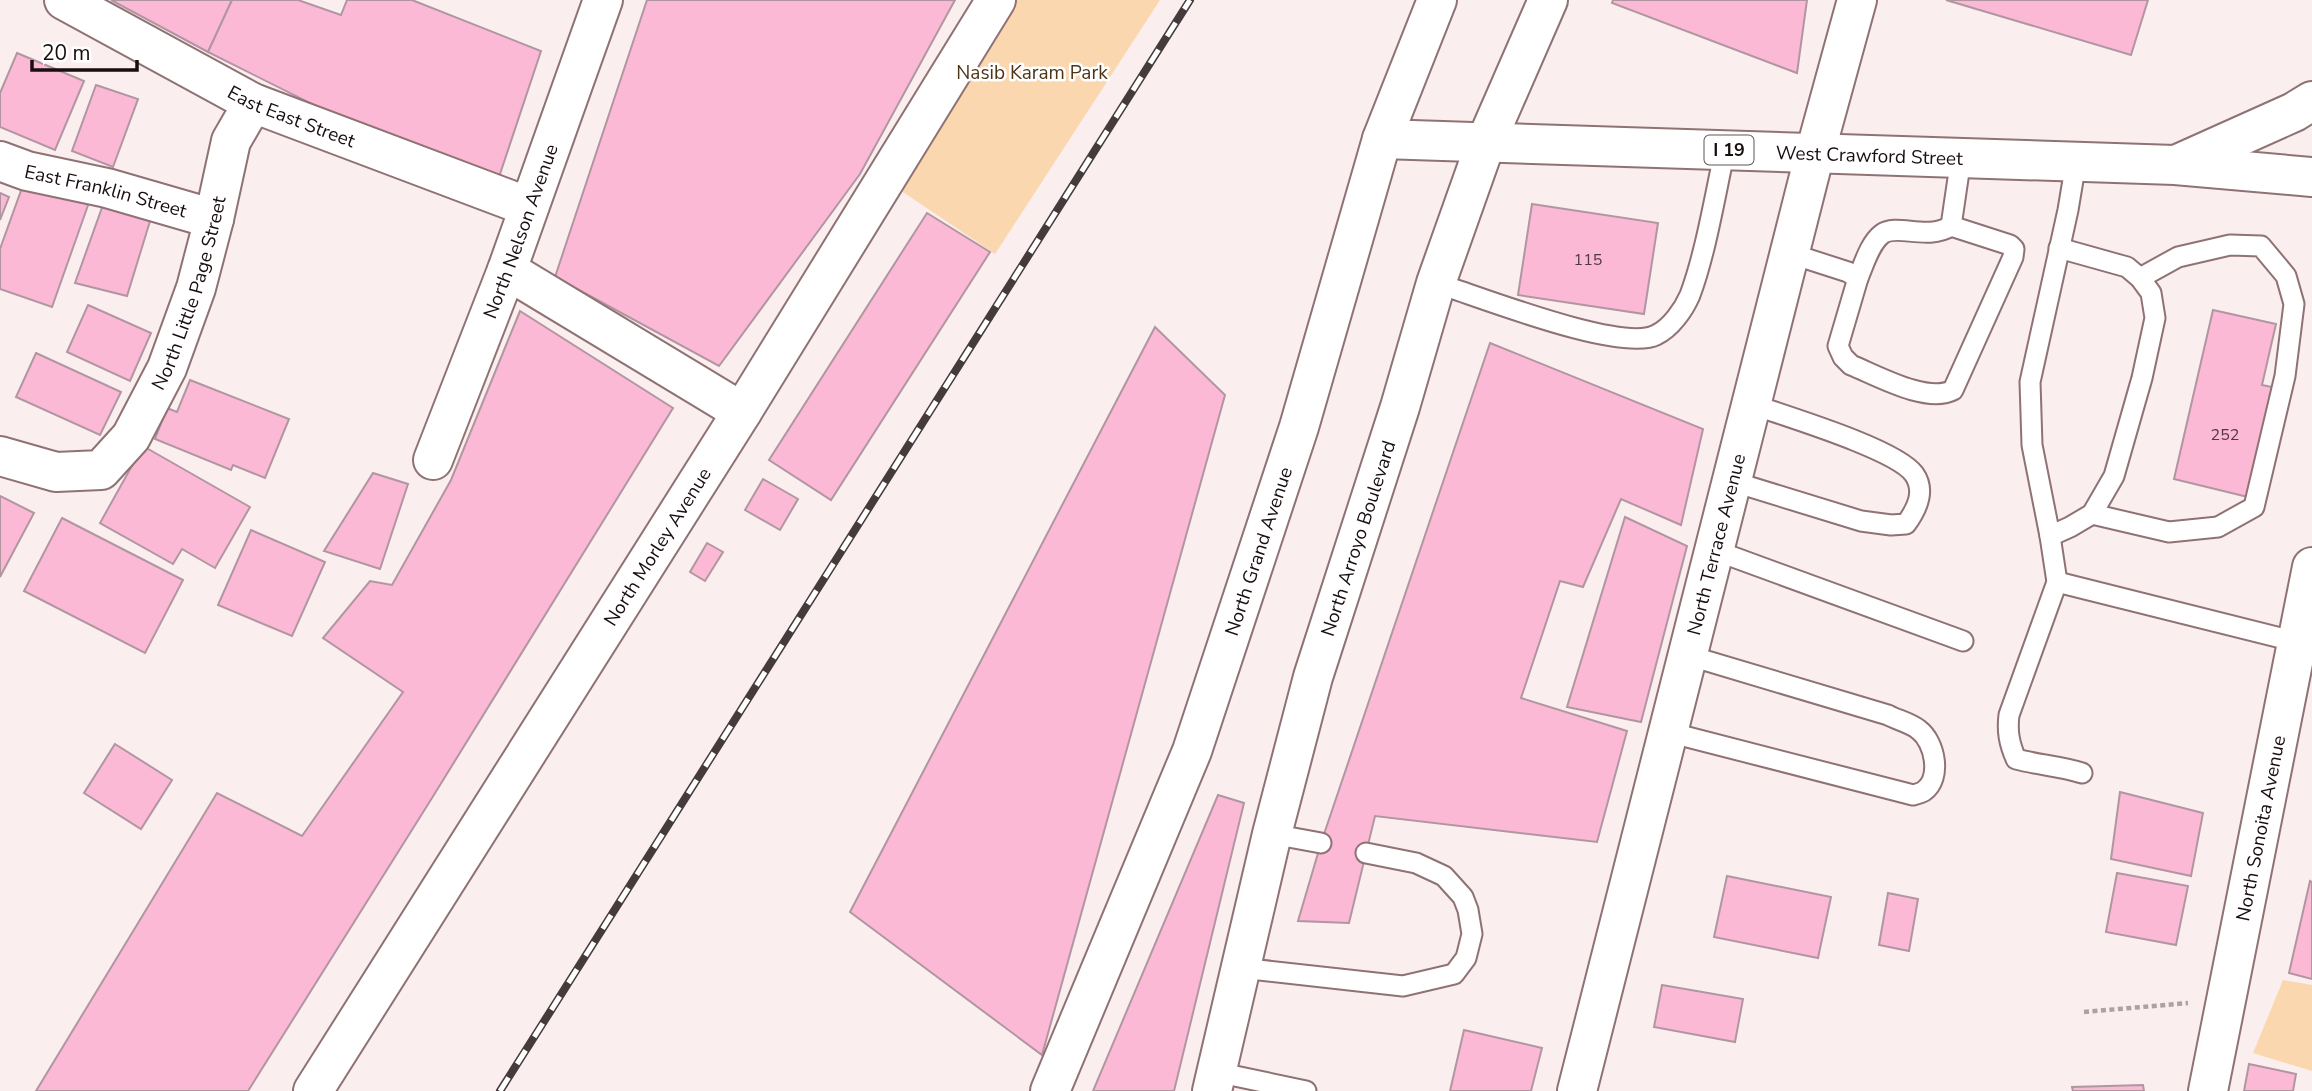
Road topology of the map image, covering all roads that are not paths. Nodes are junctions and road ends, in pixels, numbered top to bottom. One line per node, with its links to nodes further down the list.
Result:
1 (64, 0): 8 (main road, East East Street)
2 (603, 0): 18 (main road, North Nelson Avenue)
3 (996, 0): 28 (main road, North Morley Avenue)
4 (1437, 0): 9 (main road, North Grand Avenue)
5 (1548, 0): 10 (main road, North Arroyo Boulevard)
6 (1857, 0): 12 (main road, North Terrace Avenue)
7 (2312, 101): 16 (main road, I 19)
8 (253, 103): 18 (main road, East East Street); 19 (main road, North Little Page Street)
9 (1382, 139): 10 (main road, West Crawford Street / I 19); 48 (main road, North Grand Avenue)
10 (1486, 142): 11 (main road, West Crawford Street / I 19); 26 (main road, North Arroyo Boulevard)
11 (1725, 150): 12 (main road, West Crawford Street / I 19); 26 (lane)
12 (1815, 153): 13 (main road, West Crawford Street / I 19); 22 (main road, North Terrace Avenue)
13 (1961, 158): 15 (main road, West Crawford Street / I 19); 20 (lane)
14 (0, 161): 19 (main road, East Franklin Street)
15 (2076, 162): 16 (main road, West Crawford Street / I 19); 21 (lane)
16 (2175, 165): 17 (main road, West Crawford Street / I 19)
17 (2312, 177)
18 (529, 208): 23 (main road, North Nelson Avenue)
19 (214, 219): 29 (main road, North Little Page Street)
20 (1951, 226): 24 (lane); 24 (lane)
21 (2059, 248): 25 (lane); 33 (lane)
22 (1789, 253): 24 (lane); 27 (main road, North Terrace Avenue)
23 (507, 270): 28 (main road); 30 (main road, North Nelson Avenue)
24 (1858, 278)
25 (2140, 278): 32 (lane); 32 (lane)
26 (1436, 283): 42 (main road, North Arroyo Boulevard)
27 (1751, 404): 31 (main road, North Terrace Avenue); 31 (lane)
28 (742, 412): 47 (main road, North Morley Avenue)
29 (0, 456)
30 (433, 460)
31 (1731, 481): 34 (main road, North Terrace Avenue)
32 (2092, 514): 33 (lane)
33 (2050, 536): 36 (lane)
34 (1714, 550): 37 (lane); 39 (main road, North Terrace Avenue)
35 (2312, 567): 38 (main road, North Sonoita Avenue)
36 (2057, 582): 38 (lane); 41 (lane)
37 (1963, 641)
38 (2297, 642): 51 (main road, North Sonoita Avenue)
39 (1687, 656): 40 (main road, North Terrace Avenue); 40 (lane)
40 (1668, 732): 50 (main road, North Terrace Avenue)
41 (2082, 773)
42 (1272, 834): 43 (lane); 45 (main road, North Arroyo Boulevard)
43 (1321, 843)
44 (1366, 853): 45 (lane)
45 (1241, 968): 46 (main road, North Arroyo Boulevard)
46 (1214, 1081): 49 (lane)
47 (313, 1091)
48 (1050, 1091)
49 (1306, 1091)
50 (1577, 1091)
51 (2208, 1091)

